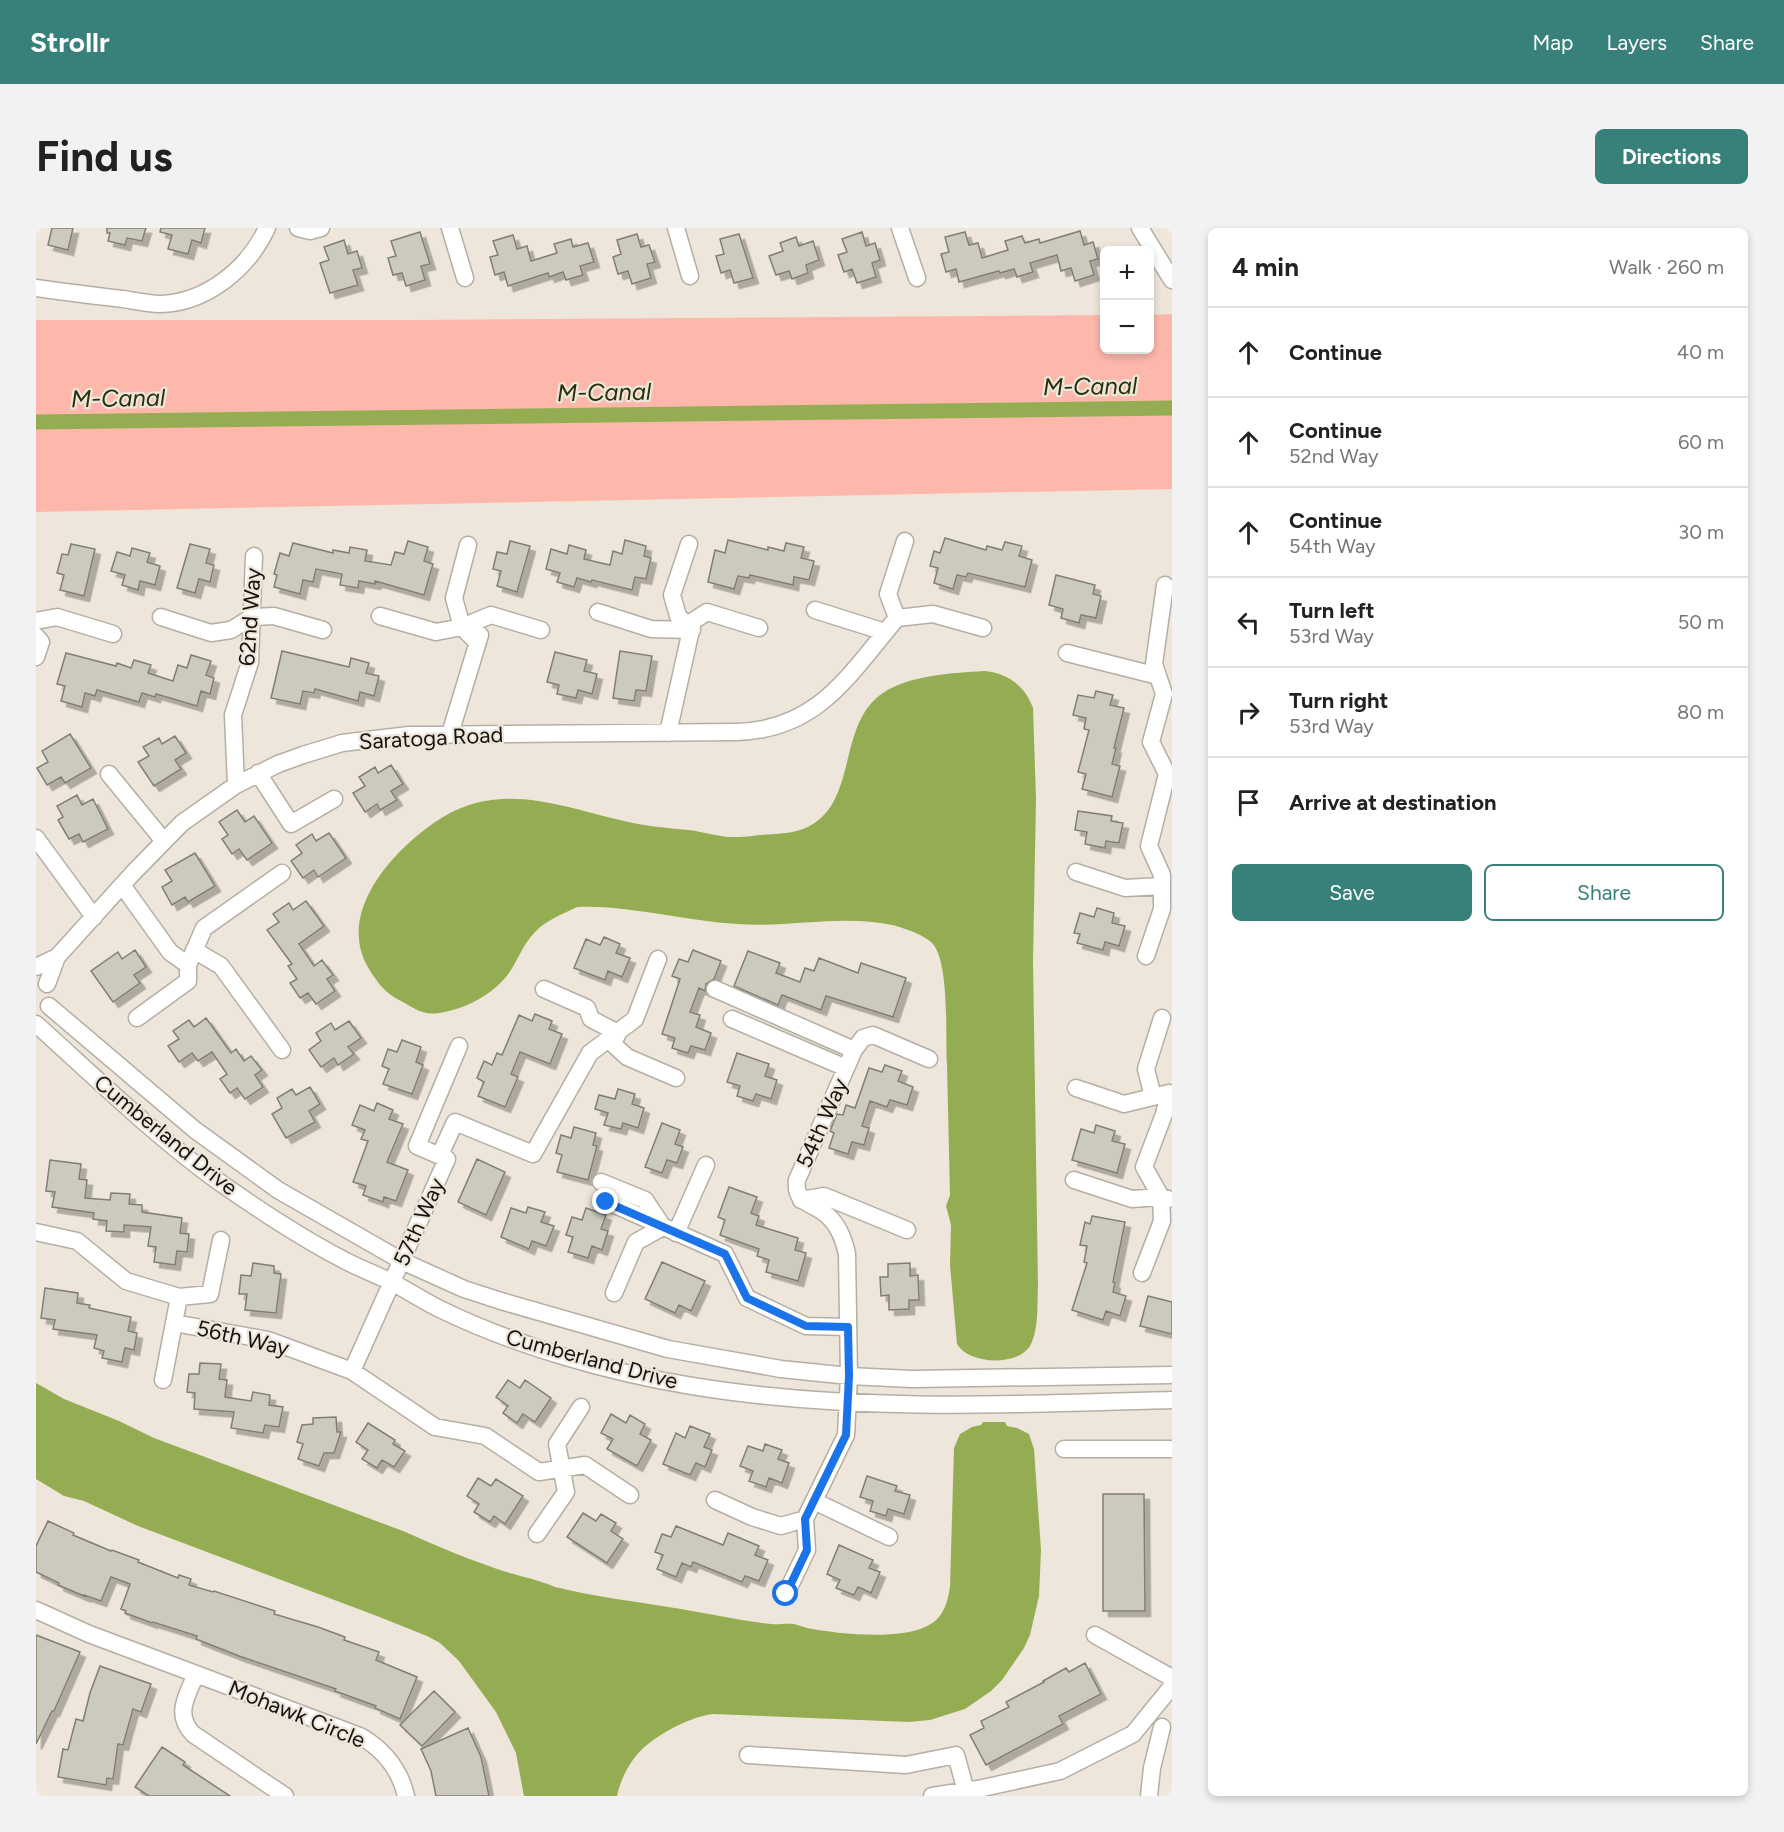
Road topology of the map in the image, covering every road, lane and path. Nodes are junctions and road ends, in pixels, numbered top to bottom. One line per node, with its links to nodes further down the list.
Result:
1 (267, 228): 12 (street)
2 (298, 228): 3 (street)
3 (321, 228)
4 (450, 228): 9 (street)
5 (675, 228): 8 (street)
6 (900, 228): 10 (street)
7 (1140, 228): 11 (street)
8 (690, 276)
9 (465, 278)
10 (917, 278)
11 (1172, 280)
12 (36, 288)
13 (905, 541): 23 (street)
14 (468, 544): 25 (street)
15 (689, 544): 30 (street)
16 (254, 556): 22 (street, 62nd Way)
17 (1165, 585): 34 (street)
18 (815, 610): 31 (street)
19 (598, 612): 30 (street)
20 (380, 616): 25 (street)
21 (161, 617): 22 (street)
22 (252, 617): 28 (street); 40 (street, 62nd Way)
23 (897, 618): 27 (street); 31 (street, Saratoga Road)
24 (36, 621): 32 (street)
25 (462, 627): 29 (street); 36 (street)
26 (759, 628): 30 (street)
27 (983, 628)
28 (323, 630)
29 (541, 630)
30 (692, 630): 35 (street)
31 (885, 632): 35 (street, Saratoga Road)
32 (113, 634)
33 (1067, 653): 34 (street)
34 (1158, 676): 38 (street)
35 (668, 733): 36 (street, Saratoga Road)
36 (450, 734): 37 (street, Saratoga Road)
37 (258, 773): 40 (street, Saratoga Road); 41 (street)
38 (1169, 773): 46 (street)
39 (109, 774): 43 (street)
40 (236, 785): 43 (street, Saratoga Road)
41 (334, 799)
42 (36, 838): 48 (street)
43 (163, 840): 47 (street, Saratoga Road)
44 (1076, 872): 46 (street)
45 (282, 873): 51 (street)
46 (1165, 875): 49 (street)
47 (122, 885): 48 (street, Saratoga Road); 51 (street)
48 (94, 917): 50 (street, Saratoga Road)
49 (1146, 956)
50 (57, 957): 53 (street, Saratoga Road); 54 (street, Saratoga Road)
51 (191, 957): 58 (street); 64 (street)
52 (658, 959): 62 (street)
53 (36, 967)
54 (42, 979): 57 (street)
55 (716, 988): 65 (street, 54th Way)
56 (543, 989): 62 (street)
57 (49, 1006): 61 (street, Cumberland Drive); 82 (street, Cumberland Drive)
58 (136, 1018)
59 (1162, 1018): 70 (street)
60 (732, 1019): 67 (street)
61 (36, 1023): 84 (street, Cumberland Drive)
62 (618, 1033): 68 (street); 71 (street)
63 (459, 1047): 71 (street, 57th Way)
64 (282, 1050)
65 (854, 1050): 66 (street, 54th Way); 67 (street, 54th Way)
66 (929, 1059)
67 (846, 1068): 76 (street, 54th Way)
68 (676, 1078)
69 (1076, 1088): 70 (street)
70 (1165, 1095): 75 (street)
71 (440, 1155): 82 (street, 57th Way)
72 (706, 1165): 78 (street)
73 (1074, 1180): 75 (street)
74 (601, 1182): 78 (street)
75 (1166, 1198): 83 (street)
76 (801, 1200): 79 (street); 88 (street, 54th Way)
77 (606, 1202): 78 (street)
78 (669, 1230): 85 (street); 88 (street)
79 (907, 1230)
80 (36, 1232): 86 (street, 56th Way)
81 (221, 1239): 86 (street)
82 (402, 1261): 84 (street, 57th Way); 92 (street, Cumberland Drive)
83 (1142, 1273)
84 (392, 1282): 89 (street, 57th Way); 92 (street, Cumberland Drive)
85 (614, 1293)
86 (179, 1297): 87 (street, 56th Way)
87 (174, 1323): 89 (street, 56th Way); 91 (street)
88 (848, 1327): 92 (street, 54th Way)
89 (352, 1371): 97 (street, 56th Way)
90 (1172, 1375): 92 (street, Cumberland Drive)
91 (163, 1380)
92 (848, 1390): 93 (street, Cumberland Drive); 100 (street, 54th Way)
93 (1172, 1400)
94 (581, 1407): 97 (street)
95 (1064, 1449): 96 (street)
96 (1172, 1449)
97 (561, 1468): 98 (street, 56th Way); 102 (street)
98 (630, 1495)
99 (715, 1500): 101 (street)
100 (814, 1501): 101 (street, 54th Way); 103 (street)
101 (805, 1519): 104 (street)
102 (537, 1534)
103 (889, 1537)
104 (786, 1594)
105 (36, 1610): 107 (street, Mohawk Circle)
106 (1095, 1635): 108 (street)
107 (195, 1674): 114 (street); 115 (street, Mohawk Circle)
108 (1172, 1678)
109 (1172, 1686): 110 (street)
110 (1147, 1717): 111 (street); 113 (street)
111 (1167, 1728): 117 (street)
112 (748, 1755): 113 (street)
113 (966, 1791): 116 (street)
114 (285, 1796)
115 (406, 1796)
116 (932, 1796)
117 (1149, 1796)

